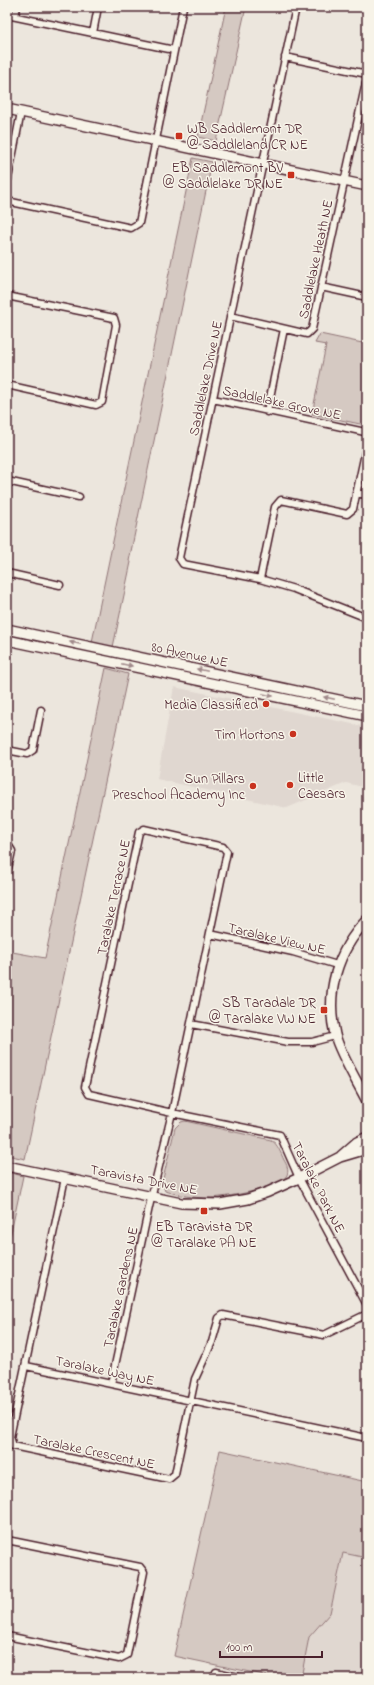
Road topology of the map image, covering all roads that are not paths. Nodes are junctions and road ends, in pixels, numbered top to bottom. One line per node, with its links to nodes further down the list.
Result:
1 (16, 7): 6 (street)
2 (98, 7): 7 (street)
3 (183, 7): 8 (street)
4 (296, 7): 9 (street, Saddlelake Drive NE)
5 (7, 15): 6 (street)
6 (15, 16): 7 (street)
7 (93, 33): 8 (street)
8 (174, 50): 14 (street)
9 (284, 57): 10 (street); 15 (street, Saddlelake Drive NE)
10 (367, 74)
11 (367, 78): 16 (street, Saddlelake Heath NE)
12 (7, 109): 13 (street)
13 (21, 112): 14 (street); 17 (street)
14 (156, 140): 15 (street); 19 (street)
15 (262, 163): 16 (street); 23 (street, Saddlelake Drive NE)
16 (344, 181): 18 (street); 20 (street, Saddlelake Heath NE)
17 (7, 184)
18 (367, 186)
19 (7, 201)
20 (321, 287): 22 (street); 24 (street, Saddlelake Heath NE)
21 (7, 296): 25 (street)
22 (367, 296)
23 (230, 316): 24 (street, Saddlelake Heath NE); 26 (street, Saddlelake Drive NE)
24 (284, 329): 27 (street)
25 (7, 385)
26 (213, 399): 27 (street, Saddlelake Grove NE); 35 (street, Saddlelake Drive NE)
27 (266, 412): 28 (street, Saddlelake Grove NE)
28 (367, 436)
29 (367, 444): 31 (street)
30 (7, 481): 33 (street)
31 (356, 493): 32 (street); 35 (street)
32 (367, 495)
33 (79, 497)
34 (7, 573): 36 (street)
35 (260, 579): 37 (street, Saddlelake Drive NE)
36 (60, 585)
37 (367, 618)
38 (7, 629): 40 (street, 80 Avenue NE, one-way to 38)
39 (7, 640): 42 (street, 80 Avenue NE, one-way to 42)
40 (367, 706)
41 (41, 710): 43 (street)
42 (367, 716)
43 (7, 750)
44 (7, 843): 45 (street)
45 (7, 872)
46 (367, 920): 48 (street)
47 (210, 934): 48 (street, Taralake View NE); 49 (street, Taralake Terrace NE); 52 (street, Taralake Terrace NE)
48 (337, 965): 50 (street)
49 (191, 1024): 50 (street); 52 (street, Taralake Terrace NE)
50 (335, 1036): 51 (street)
51 (367, 1101)
52 (172, 1113): 58 (street, Taralake Park NE); 59 (street, Taralake Terrace NE)
53 (367, 1137): 55 (street, Taravista Drive NE)
54 (367, 1149): 55 (street, Taravista Drive NE)
55 (340, 1157): 58 (street, Taravista Drive NE)
56 (7, 1166): 57 (street, Taravista Drive NE)
57 (65, 1178): 59 (street, Taravista Drive NE); 62 (street)
58 (299, 1178): 59 (street, Taravista Drive NE); 60 (street, Taralake Park NE)
59 (152, 1195): 63 (street, Taralake Gardens NE)
60 (367, 1305)
61 (367, 1314): 64 (street)
62 (26, 1366): 63 (street, Taralake Way NE); 64 (street, Taralake Crescent NE)
63 (111, 1384): 64 (street, Taralake Way NE)
64 (191, 1401): 65 (street, Taralake Way NE)
65 (367, 1438)
66 (7, 1540): 67 (street)
67 (7, 1636)
68 (213, 1678): 69 (street)
69 (242, 1678)

